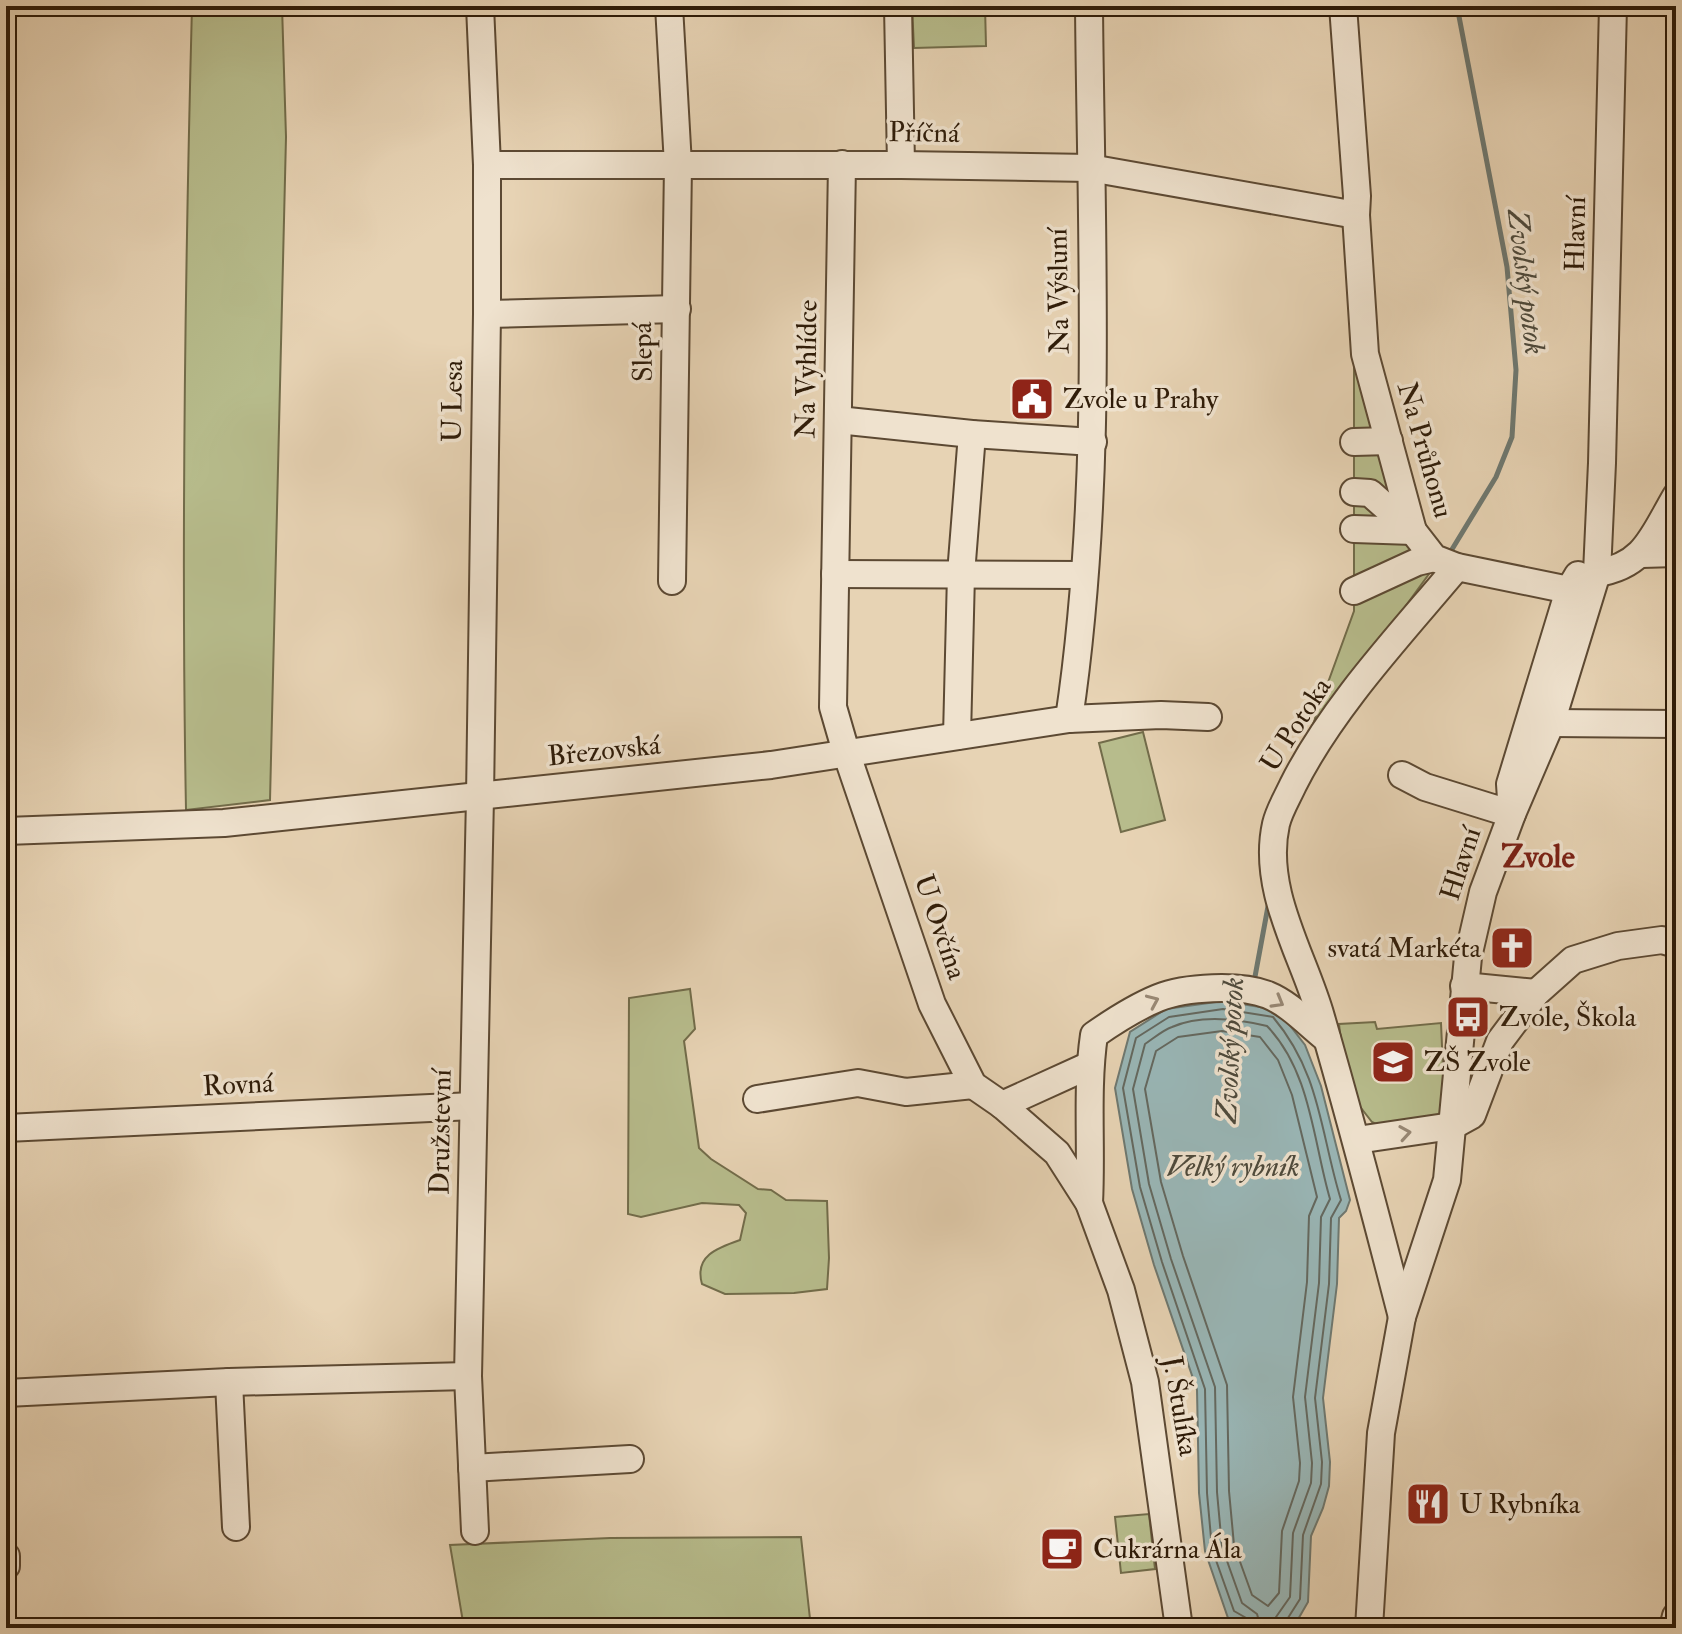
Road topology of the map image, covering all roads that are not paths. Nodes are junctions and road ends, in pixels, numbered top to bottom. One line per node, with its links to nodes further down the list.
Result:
1 (480, 6): 8 (street, U Lesa)
2 (669, 6): 9 (street)
3 (898, 6): 10 (street)
4 (1089, 6): 11 (street, Na Výsluní)
5 (1343, 6): 12 (street, Na Průhonu)
6 (1613, 6): 20 (street, Hlavní)
7 (842, 164): 9 (street, Příčná); 10 (street, Příčná); 15 (street, Na Vyhlídce)
8 (487, 165): 9 (street, Příčná); 14 (street, U Lesa)
9 (678, 165): 13 (street)
10 (901, 165): 11 (street, Příčná)
11 (1090, 168): 12 (street, Příčná); 18 (street, Na Výsluní)
12 (1356, 215): 17 (street, Na Průhonu)
13 (677, 309): 14 (street, Slepá); 32 (street, Slepá)
14 (487, 314): 42 (street, U Lesa)
15 (838, 420): 16 (street); 29 (street, Na Vyhlídce)
16 (972, 434): 18 (street); 30 (street)
17 (1389, 441): 19 (street); 24 (street, Na Průhonu)
18 (1093, 442): 31 (street, Na Výsluní)
19 (1354, 442)
20 (1602, 463): 28 (street, Hlavní); 33 (street, Hlavní)
21 (1354, 492): 24 (street)
22 (1676, 496): 26 (street)
23 (1354, 529): 24 (street)
24 (1413, 531): 27 (street, Na Průhonu)
25 (1676, 553): 26 (street)
26 (1642, 554): 28 (street)
27 (1446, 563): 33 (street); 34 (street); 48 (street, U Potoka)
28 (1597, 573): 37 (street, Hlavní)
29 (835, 574): 30 (street); 40 (street, Na Vyhlídce)
30 (961, 574): 31 (street); 39 (street)
31 (1084, 575): 36 (street, Na Výsluní)
32 (672, 581)
33 (1569, 590): 43 (street, Hlavní)
34 (1354, 591)
35 (1208, 717): 36 (street, Březovská)
36 (1069, 719): 39 (street, Březovská)
37 (1551, 723): 38 (street); 43 (street, Hlavní)
38 (1676, 724)
39 (957, 736): 40 (street, Březovská)
40 (846, 752): 42 (street, Březovská); 50 (street, U Ovčína)
41 (1402, 775): 43 (street)
42 (480, 797): 44 (street, Březovská); 53 (street, Družstevní)
43 (1512, 814): 46 (street, Hlavní)
44 (6, 831)
45 (1676, 944): 47 (street)
46 (1464, 986): 47 (street); 54 (street, Hlavní)
47 (1536, 993): 54 (street)
48 (1327, 1039): 49 (street, J. Štulíka, one-way to 48); 56 (street)
49 (1090, 1065): 52 (street); 57 (street, J. Štulíka)
50 (973, 1085): 51 (street); 52 (street, U Ovčína)
51 (757, 1099)
52 (1002, 1105): 57 (street, J. Štulíka)
53 (473, 1106): 55 (street, Rovná); 59 (street, Družstevní)
54 (1452, 1126): 56 (street, one-way to 54); 58 (street)
55 (6, 1128)
56 (1357, 1140): 58 (street)
57 (1089, 1203): 69 (street, J. Štulíka)
58 (1402, 1317): 70 (street)
59 (468, 1376): 60 (street); 63 (street, Družstevní)
60 (229, 1382): 61 (street); 64 (street)
61 (6, 1393)
62 (630, 1459): 63 (street)
63 (472, 1468): 65 (street, Družstevní)
64 (236, 1527)
65 (475, 1531)
66 (6, 1556): 67 (street)
67 (6, 1566)
68 (1676, 1616): 71 (street)
69 (1179, 1628)
70 (1369, 1628)
71 (1673, 1628)

